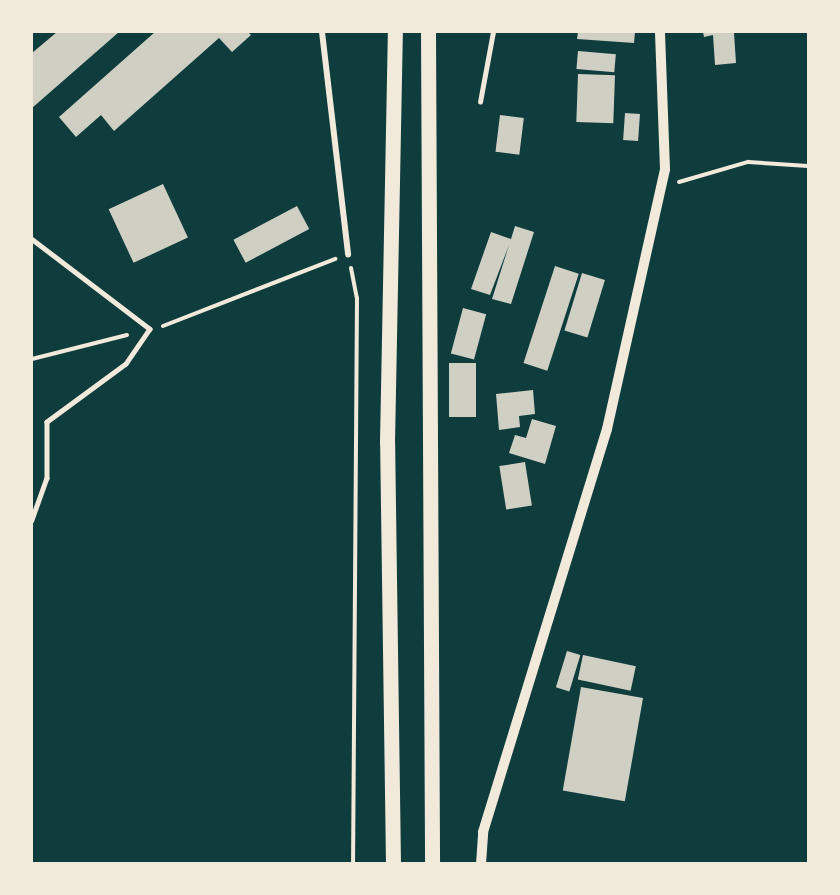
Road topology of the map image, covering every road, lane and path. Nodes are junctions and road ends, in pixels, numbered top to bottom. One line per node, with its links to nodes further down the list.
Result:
1 (322, 32): 10 (street)
2 (395, 32): 15 (main road)
3 (428, 32): 16 (main road)
4 (493, 32): 6 (lane)
5 (660, 32): 8 (street)
6 (480, 102)
7 (808, 166): 8 (path)
8 (661, 188): 17 (street)
9 (32, 238): 11 (lane)
10 (348, 254): 11 (path); 14 (path)
11 (150, 329): 12 (path); 13 (lane)
12 (32, 358)
13 (32, 520)
14 (353, 864)
15 (393, 864)
16 (432, 864)
17 (481, 864)

